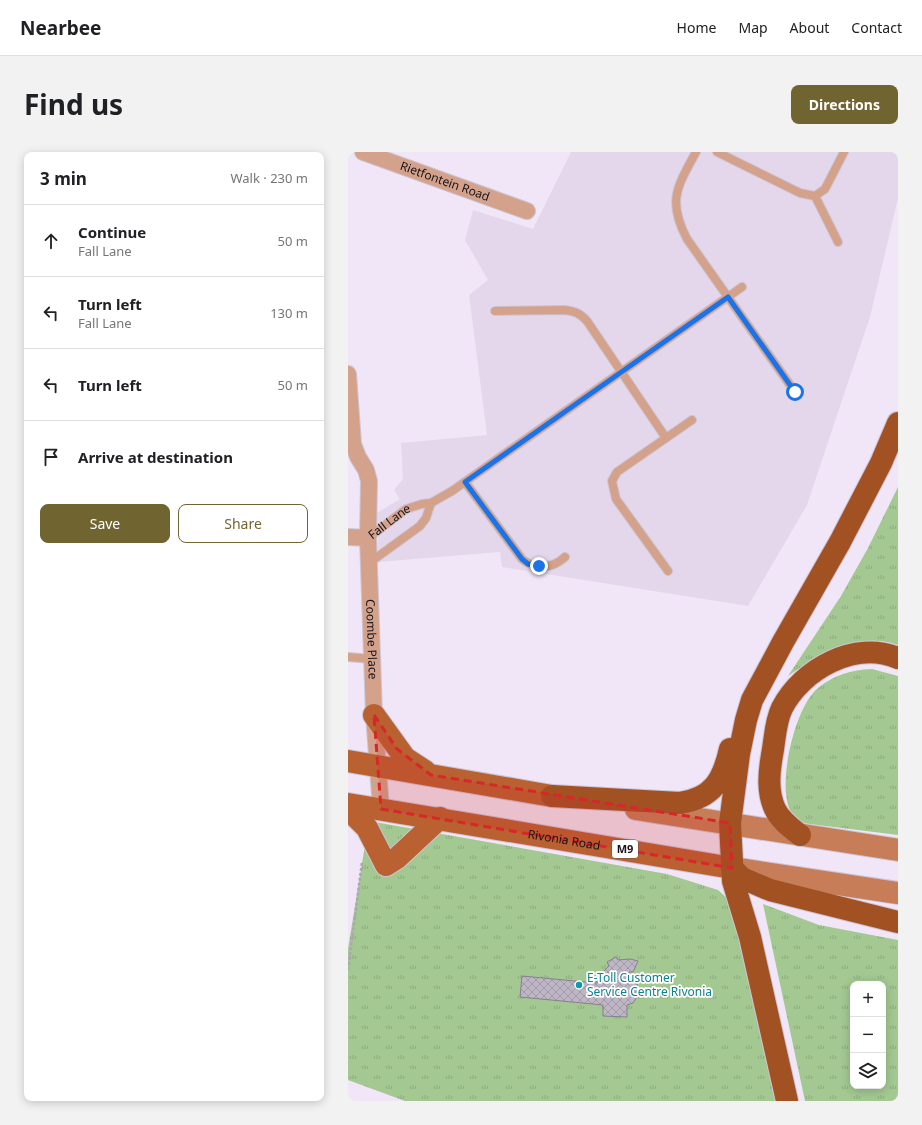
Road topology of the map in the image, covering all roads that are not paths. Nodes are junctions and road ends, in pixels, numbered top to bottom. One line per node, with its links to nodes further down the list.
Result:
1 (363, 152): 6 (street, Rietfontein Road)
2 (696, 152): 9 (lane)
3 (716, 152): 5 (lane)
4 (844, 152): 5 (lane)
5 (815, 196): 7 (lane)
6 (527, 211)
7 (838, 242)
8 (742, 287): 9 (lane, Fall Lane)
9 (728, 297): 11 (lane, Fall Lane); 13 (lane)
10 (495, 311): 11 (lane)
11 (622, 373): 16 (lane); 17 (lane, Fall Lane)
12 (348, 374): 20 (street, Coombe Place)
13 (795, 392)
14 (692, 420): 16 (lane)
15 (898, 423): 24 (highway)
16 (666, 438): 23 (lane)
17 (465, 482): 18 (lane, Fall Lane); 21 (lane)
18 (431, 503): 20 (lane, Fall Lane); 22 (lane, Fall Lane)
19 (348, 537): 20 (street, Fall Lane)
20 (368, 538): 22 (street, Coombe Place)
21 (565, 557)
22 (368, 563): 27 (street, Coombe Place)
23 (668, 572)
24 (783, 642): 32 (highway); 37 (highway)
25 (348, 657): 27 (lane)
26 (898, 658): 38 (highway)
27 (372, 659): 28 (street, Coombe Place)
28 (374, 716): 30 (street, Coombe Place); 31 (main road)
29 (348, 761): 30 (main road)
30 (377, 765): 31 (main road); 35 (street, Coombe Place)
31 (431, 775): 32 (main road)
32 (552, 796): 37 (main road)
33 (348, 804): 35 (main road, Rivonia Road / M9)
34 (348, 809): 36 (main road)
35 (381, 809): 36 (main road, Rivonia Road / M9)
36 (440, 818): 40 (main road, Rivonia Road / M9)
37 (730, 823): 38 (main road); 40 (highway)
38 (800, 835): 39 (main road)
39 (898, 850)
40 (732, 868): 41 (main road, Rivonia Road / M9); 42 (highway); 43 (highway)
41 (898, 893)
42 (898, 922)
43 (787, 1101)

